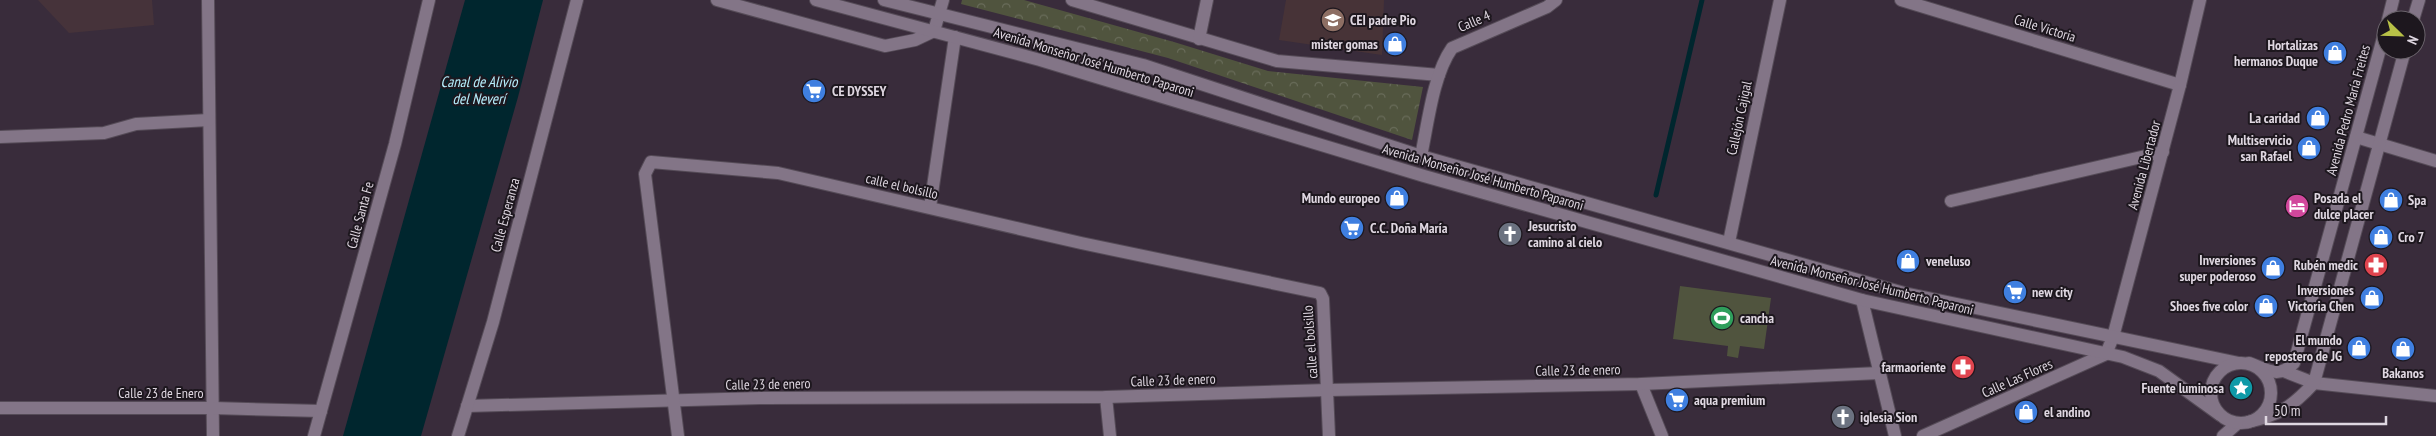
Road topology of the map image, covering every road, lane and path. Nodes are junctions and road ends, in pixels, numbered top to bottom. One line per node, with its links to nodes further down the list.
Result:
1 (208, 0): 22 (street)
2 (429, 0): 47 (street, Calle Santa Fe)
3 (577, 0): 44 (street, Calle Esperanza)
4 (717, 0): 15 (street)
5 (816, 0): 15 (street, Avenida Monseñor José Humberto Paparoni)
6 (884, 0): 14 (street, Avenida Monseñor José Humberto Paparoni)
7 (943, 0): 14 (street)
8 (1207, 0): 17 (street)
9 (1556, 0): 20 (street, Calle 4)
10 (1780, 0): 31 (street, Callejón Cajigal)
11 (1900, 0): 21 (street, Calle Victoria)
12 (2200, 0): 21 (street, Avenida Libertador)
13 (1078, 1): 17 (street)
14 (939, 14): 15 (street); 27 (street, Avenida Monseñor José Humberto Paparoni)
15 (934, 31): 16 (street, Avenida Monseñor José Humberto Paparoni)
16 (955, 37): 30 (street); 32 (street, Avenida Monseñor José Humberto Paparoni)
17 (1199, 39): 20 (street)
18 (2377, 60): 24 (street, Avenida Pedro María Freites)
19 (2402, 60): 25 (street)
20 (1439, 75): 27 (street, Calle 4)
21 (2180, 85): 26 (street, Avenida Libertador)
22 (209, 120): 23 (street); 46 (street)
23 (0, 137)
24 (2356, 137): 25 (street); 36 (street, Avenida Pedro María Freites)
25 (2380, 144): 28 (street); 38 (street)
26 (2163, 152): 29 (street); 33 (street, Avenida Libertador)
27 (1421, 156): 31 (street, Avenida Monseñor José Humberto Paparoni)
28 (2436, 161)
29 (1951, 201)
30 (930, 207): 40 (street, calle el bolsillo); 43 (street, calle el bolsillo)
31 (1728, 242): 33 (street, Avenida Monseñor José Humberto Paparoni)
32 (1862, 300): 34 (street, Avenida Monseñor José Humberto Paparoni); 37 (street)
33 (2113, 337): 34 (street); 35 (street, Avenida Monseñor José Humberto Paparoni)
34 (2106, 354): 48 (street, Avenida Monseñor José Humberto Paparoni); 58 (street, Calle Las Flores)
35 (2244, 363): 36 (street, Avenida Monseñor José Humberto Paparoni); 48 (street); 49 (street)
36 (2286, 372): 38 (street, Avenida Monseñor José Humberto Paparoni)
37 (1879, 373): 39 (street, Calle 23 de enero); 57 (street)
38 (2314, 383): 41 (street, Avenida Monseñor José Humberto Paparoni); 49 (street)
39 (1640, 384): 40 (street, Calle 23 de enero); 56 (street)
40 (1328, 390): 42 (street, Calle 23 de enero); 55 (street)
41 (2436, 396)
42 (1106, 398): 43 (street, Calle 23 de enero); 54 (street)
43 (675, 401): 44 (street, Calle 23 de enero); 53 (street, calle el bolsillo)
44 (467, 406): 52 (street, Calle Esperanza)
45 (0, 408): 46 (street, Calle 23 de Enero)
46 (212, 408): 47 (street, Calle 23 de Enero); 50 (street)
47 (321, 411): 51 (street, Calle Santa Fe)
48 (2220, 414): 49 (street)
49 (2243, 422): 59 (street)
50 (213, 436)
51 (314, 436)
52 (458, 436)
53 (678, 436)
54 (1110, 436)
55 (1329, 436)
56 (1662, 436)
57 (1895, 436)
58 (1923, 436)
59 (2224, 436)

